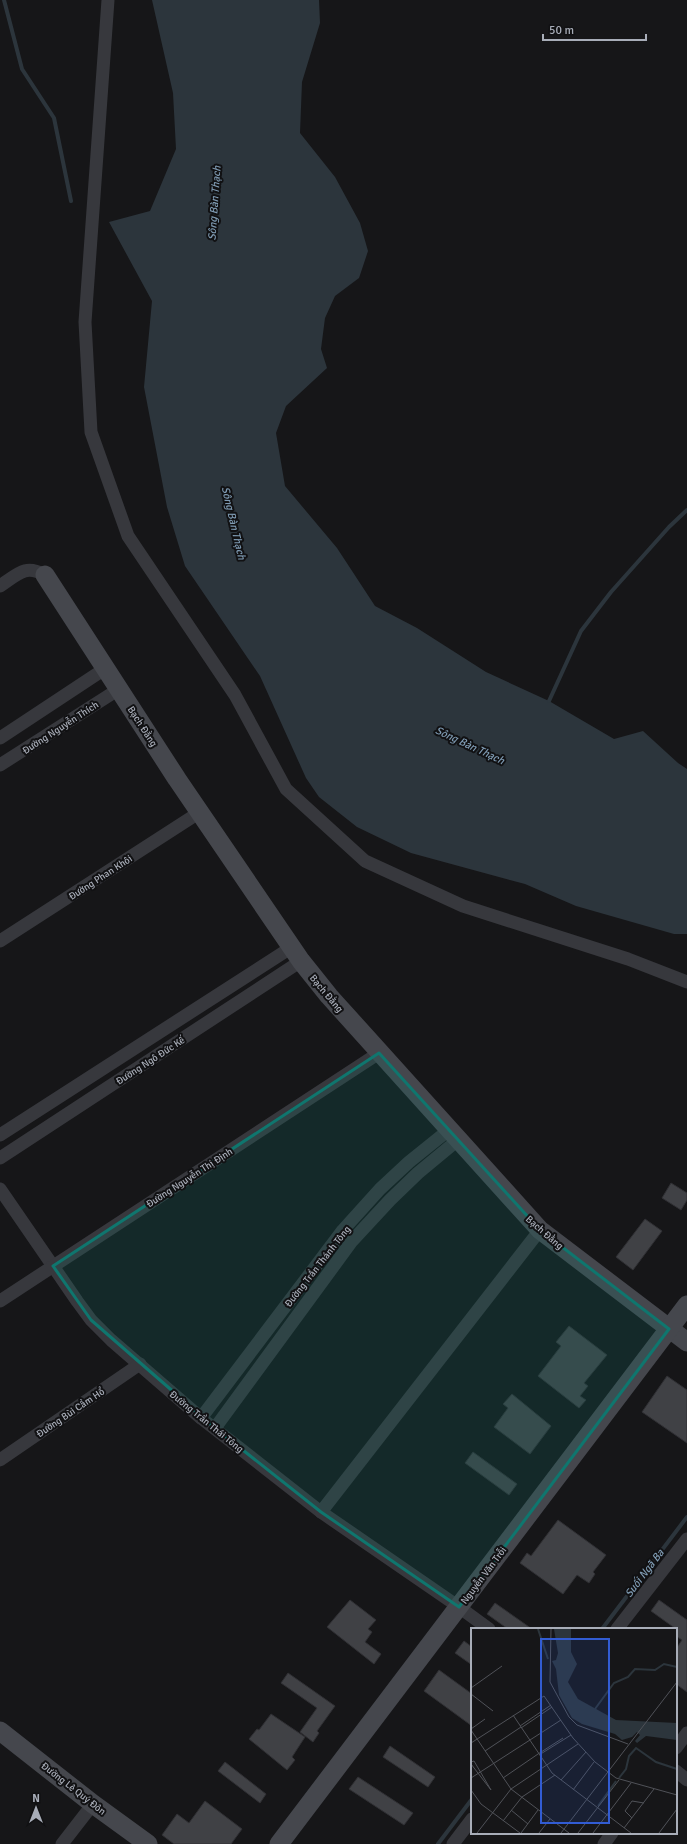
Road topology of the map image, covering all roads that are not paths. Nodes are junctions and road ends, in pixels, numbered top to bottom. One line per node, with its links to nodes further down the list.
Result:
1 (108, 0): 11 (street)
2 (46, 575): 3 (street); 4 (street, Bạch Đằng)
3 (0, 586)
4 (106, 668): 5 (street, Bạch Đằng); 6 (street)
5 (119, 688): 7 (street, Đường Nguyễn Thích); 8 (street, Bạch Đằng)
6 (0, 738)
7 (0, 765)
8 (200, 812): 9 (street, Đường Phan Khôi); 10 (street, Bạch Đằng)
9 (0, 941)
10 (296, 954): 12 (street, Bạch Đằng); 14 (street, Đường Ngô Đức Kế); 15 (street, Đường Ngô Đức Kế)
11 (687, 982)
12 (379, 1053): 13 (street, Bạch Đằng); 18 (street, Đường Nguyễn Thị Định)
13 (454, 1134): 17 (street, Bạch Đằng); 24 (street, Đường Trần Thánh Tông); 25 (street, Đường Trần Thánh Tông)
14 (0, 1135)
15 (0, 1158)
16 (0, 1189): 18 (street, Đường Trần Thái Tông)
17 (540, 1230): 21 (street, Bạch Đằng); 27 (street)
18 (53, 1266): 19 (street, Đường Nguyễn Thị Định); 23 (street, Đường Trần Thái Tông)
19 (0, 1301)
20 (687, 1305): 21 (street, Nguyễn Văn Trỗi)
21 (669, 1329): 22 (street, Bạch Đằng); 29 (street, Nguyễn Văn Trỗi)
22 (687, 1342)
23 (140, 1364): 24 (street, Đường Trần Thái Tông); 26 (street, Đường Bùi Cầm Hổ)
24 (201, 1418): 25 (street, Đường Trần Thái Tông)
25 (215, 1428): 27 (street, Đường Trần Thái Tông)
26 (0, 1460)
27 (321, 1512): 29 (street, Đường Trần Thái Tông)
28 (687, 1538): 31 (street)
29 (459, 1606): 30 (street, Đường Trần Thái Tông); 42 (street, Nguyễn Văn Trỗi)
30 (488, 1628)
31 (618, 1628)
32 (0, 1731): 37 (street, Đường Lê Quý Đôn)
33 (687, 1733): 34 (street)
34 (677, 1747)
35 (677, 1772): 36 (street)
36 (687, 1780)
37 (93, 1804): 40 (street); 41 (street, Đường Lê Quý Đôn)
38 (471, 1820): 43 (street)
39 (611, 1834): 44 (street)
40 (62, 1844)
41 (148, 1844)
42 (279, 1844)
43 (453, 1844)
44 (604, 1844)

